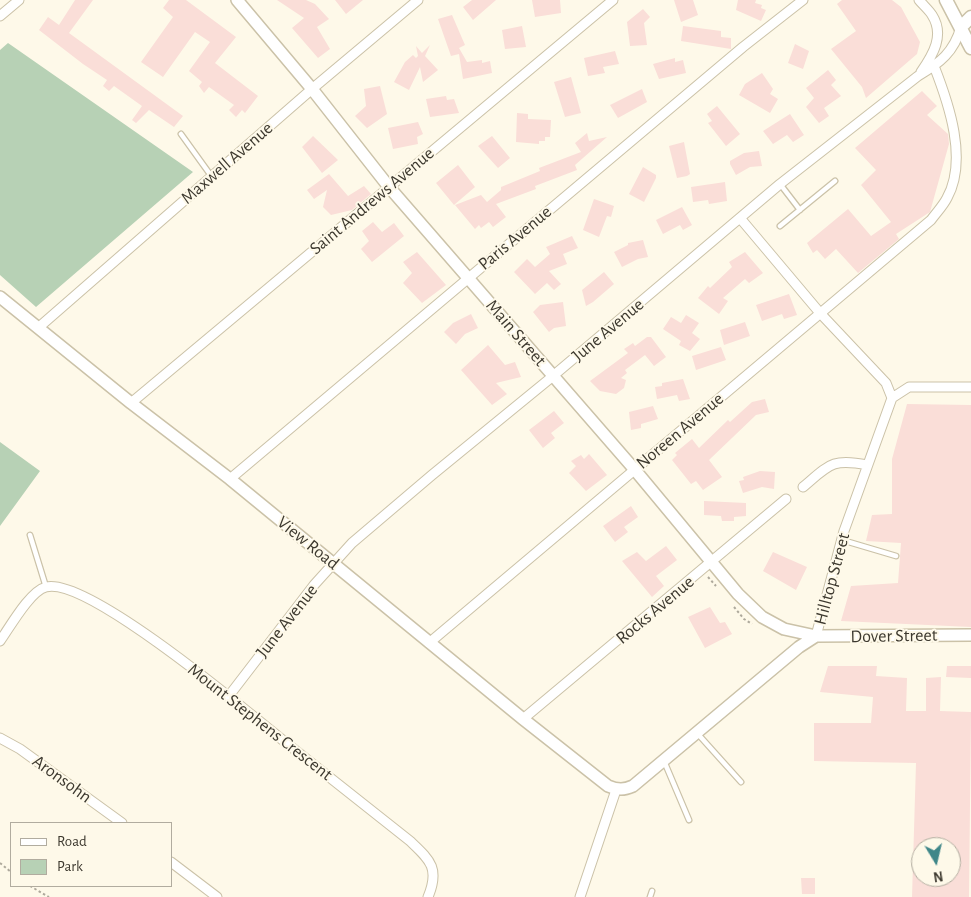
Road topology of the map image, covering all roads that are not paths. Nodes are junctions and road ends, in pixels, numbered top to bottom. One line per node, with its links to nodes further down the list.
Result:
1 (20, 0): 8 (street)
2 (237, 0): 15 (street, Main Street)
3 (418, 0): 15 (street, Maxwell Avenue)
4 (613, 0): 20 (street, Saint Andrews Avenue)
5 (802, 0): 24 (street, Paris Avenue)
6 (918, 0): 14 (street)
7 (946, 0): 10 (main road)
8 (0, 16)
9 (971, 17): 10 (main road)
10 (961, 27): 11 (main road); 12 (street, June Avenue)
11 (970, 44): 12 (street, June Avenue)
12 (949, 52): 13 (street, June Avenue)
13 (934, 66): 14 (street, June Avenue); 26 (street, Noreen Avenue)
14 (918, 76): 19 (street, June Avenue)
15 (312, 89): 17 (street, Maxwell Avenue); 20 (street, Main Street)
16 (181, 134): 17 (lane)
17 (212, 177): 27 (street, Maxwell Avenue)
18 (835, 181): 21 (lane)
19 (780, 184): 21 (lane); 22 (street, June Avenue)
20 (389, 187): 24 (street, Main Street); 31 (street, Saint Andrews Avenue)
21 (800, 210): 23 (lane)
22 (740, 218): 26 (street); 28 (street, June Avenue)
23 (780, 226)
24 (468, 278): 28 (street, Main Street); 34 (street, Paris Avenue)
25 (0, 297): 27 (street, View Road)
26 (820, 313): 30 (street); 33 (street, Noreen Avenue)
27 (38, 328): 31 (street, View Road)
28 (553, 376): 33 (street, Main Street); 41 (street, June Avenue)
29 (971, 387): 30 (street)
30 (892, 398): 32 (street, Hilltop Street)
31 (131, 403): 34 (street, View Road)
32 (868, 465): 35 (street); 38 (street, Hilltop Street)
33 (635, 470): 40 (street, Main Street); 46 (street, Noreen Avenue)
34 (230, 479): 41 (street, View Road)
35 (802, 487)
36 (786, 499): 40 (street, Rocks Avenue)
37 (30, 535): 42 (lane)
38 (842, 540): 39 (lane); 44 (street, Hilltop Street)
39 (896, 556)
40 (711, 562): 44 (street, Main Street); 48 (street, Rocks Avenue)
41 (333, 564): 46 (street, View Road); 47 (street, June Avenue)
42 (46, 587): 45 (street); 47 (street, Mount Stephens Crescent)
43 (971, 634): 44 (street, Dover Street)
44 (816, 636): 49 (street, Hilltop Street)
45 (0, 641)
46 (429, 642): 48 (street, View Road)
47 (228, 697): 59 (street, Mount Stephens Crescent)
48 (523, 720): 53 (street, View Road)
49 (696, 733): 51 (street, Hilltop Street); 52 (lane)
50 (0, 738): 55 (street, Aronsohn)
51 (664, 760): 53 (street, Hilltop Street); 54 (lane)
52 (741, 782)
53 (616, 790): 60 (street)
54 (689, 820)
55 (121, 822)
56 (172, 863): 58 (street)
57 (652, 891): 61 (lane)
58 (217, 897)
59 (428, 897)
60 (580, 897)
61 (650, 897)

